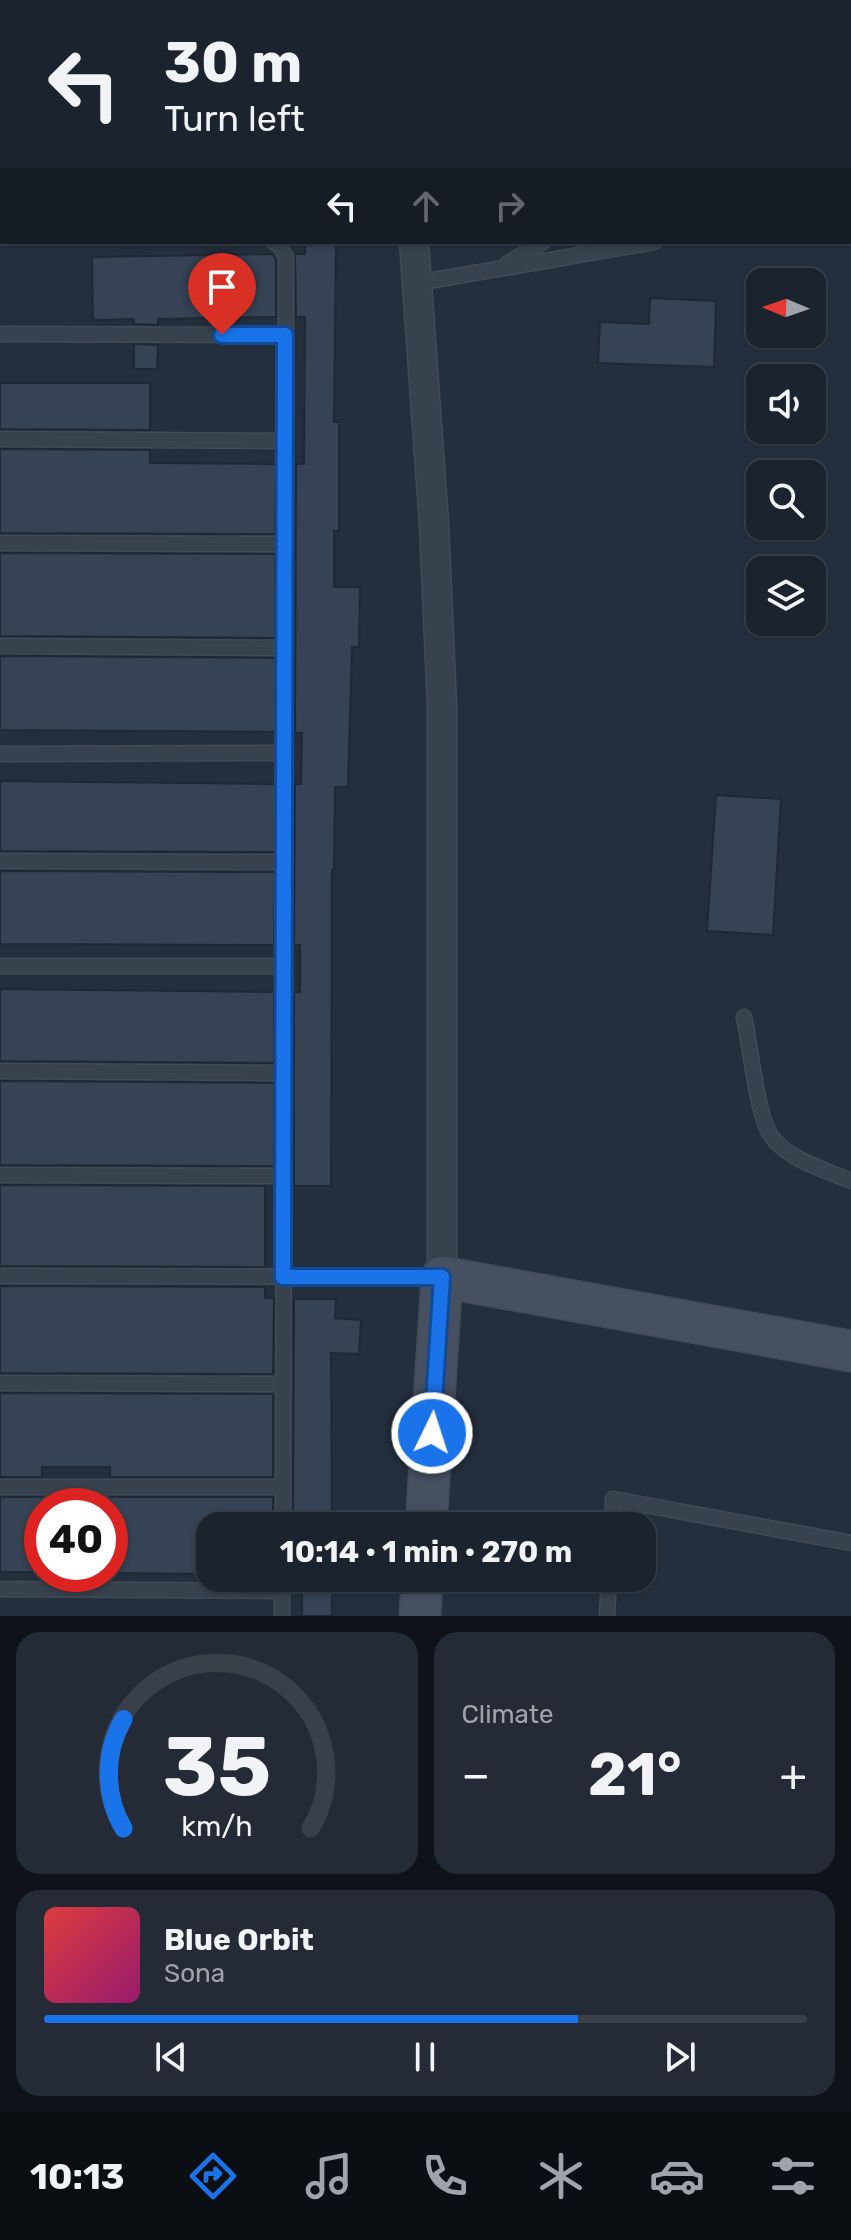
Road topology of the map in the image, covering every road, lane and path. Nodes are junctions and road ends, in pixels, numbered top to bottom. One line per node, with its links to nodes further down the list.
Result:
1 (276, 244): 8 (lane)
2 (414, 244): 6 (street)
3 (540, 244): 5 (lane)
4 (643, 244): 5 (lane)
5 (492, 271): 6 (lane)
6 (417, 283): 29 (street)
7 (0, 334): 8 (lane)
8 (285, 335): 10 (lane)
9 (0, 439): 10 (lane)
10 (285, 441): 12 (lane)
11 (0, 543): 12 (lane)
12 (285, 544): 14 (lane)
13 (0, 646): 14 (lane)
14 (285, 648): 15 (lane)
15 (284, 753): 16 (lane); 18 (lane)
16 (0, 754)
17 (0, 861): 18 (lane)
18 (284, 862): 20 (lane)
19 (0, 966): 20 (lane)
20 (284, 966): 23 (lane)
21 (744, 1017): 26 (lane)
22 (0, 1071): 23 (lane)
23 (284, 1073): 25 (lane)
24 (0, 1175): 25 (lane)
25 (284, 1176): 28 (lane)
26 (851, 1181)
27 (0, 1276): 28 (lane)
28 (283, 1277): 29 (lane); 32 (lane)
29 (442, 1277): 30 (street); 36 (street)
30 (851, 1351)
31 (0, 1383): 32 (lane)
32 (283, 1384): 34 (lane)
33 (0, 1487): 34 (lane)
34 (283, 1487): 35 (lane)
35 (283, 1512)
36 (427, 1512)
37 (613, 1512): 38 (lane)
38 (851, 1543)
39 (196, 1586): 40 (lane)
40 (0, 1589)
41 (282, 1592): 44 (lane)
42 (421, 1592): 45 (street)
43 (608, 1592): 46 (lane)
44 (282, 1616)
45 (420, 1616)
46 (607, 1616)

